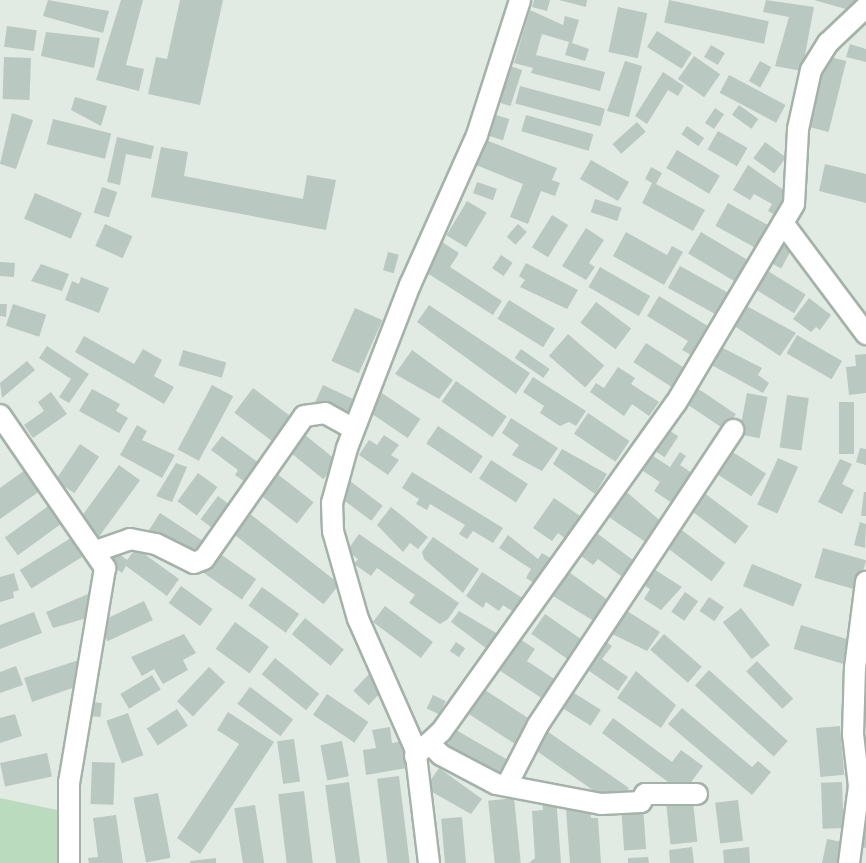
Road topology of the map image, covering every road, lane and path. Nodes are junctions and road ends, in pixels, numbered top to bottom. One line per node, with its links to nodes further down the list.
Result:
1 (520, 0): 6 (street)
2 (866, 7): 3 (street)
3 (783, 223): 4 (street); 10 (street)
4 (866, 334)
5 (0, 415): 8 (street)
6 (354, 429): 8 (street); 10 (street)
7 (733, 430): 11 (street)
8 (96, 551): 13 (street)
9 (866, 582): 15 (street)
10 (422, 749): 11 (street); 14 (street)
11 (508, 783): 12 (street)
12 (697, 794)
13 (69, 863)
14 (429, 863)
15 (849, 863)

